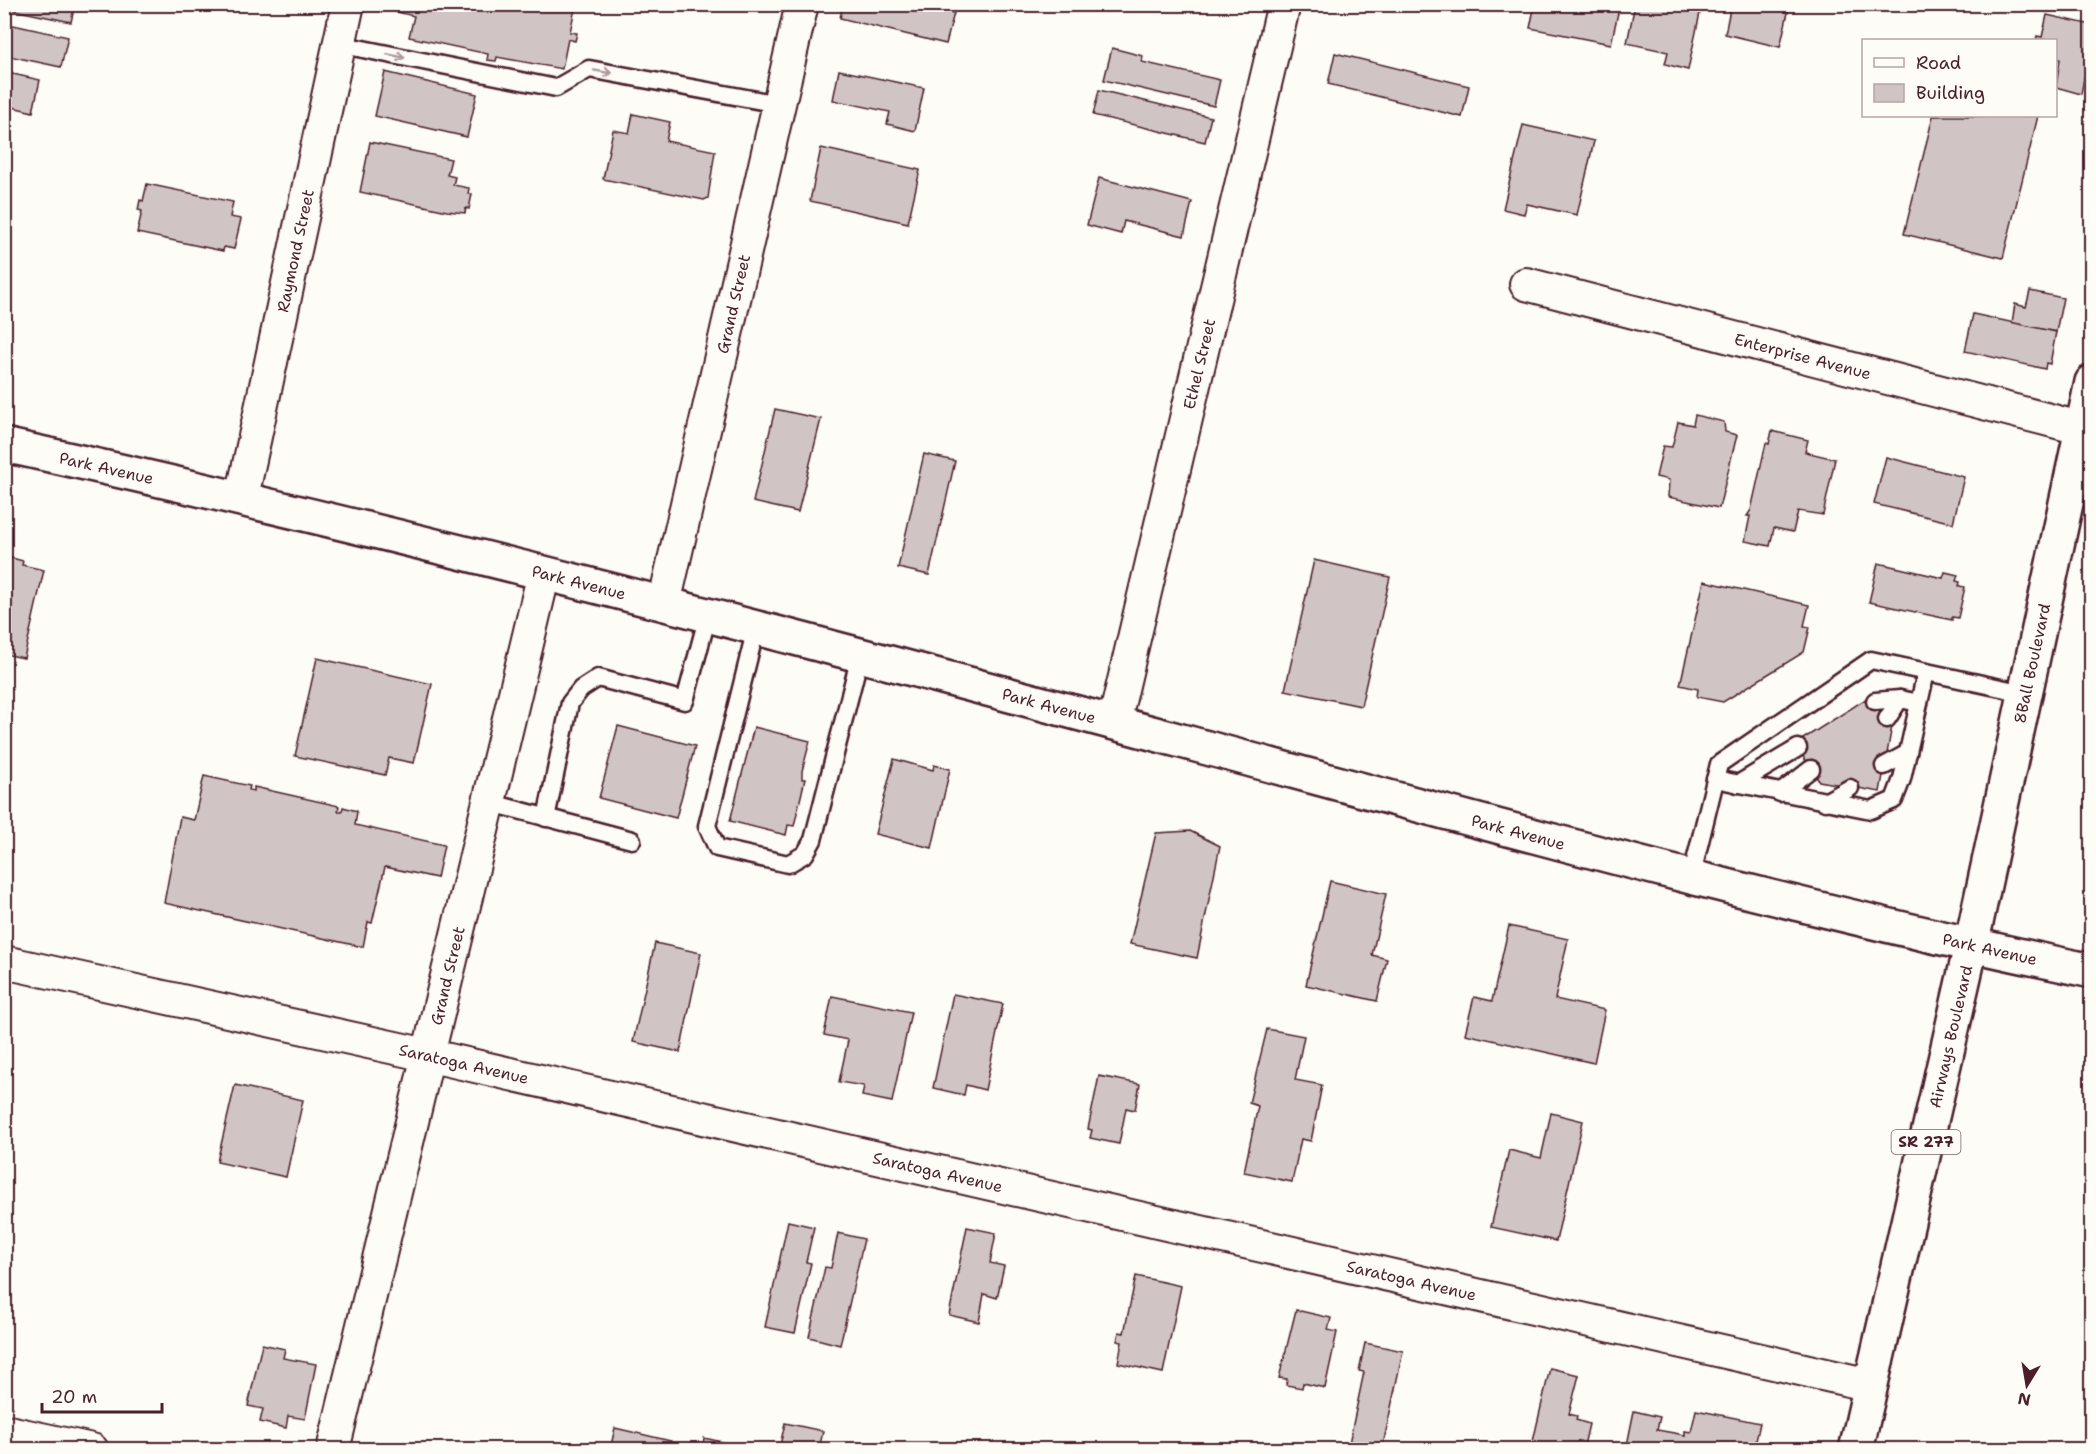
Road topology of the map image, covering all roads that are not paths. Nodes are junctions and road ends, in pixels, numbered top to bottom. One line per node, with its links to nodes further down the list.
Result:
1 (348, 4): 4 (street, Raymond Street)
2 (802, 4): 5 (street, Grand Street)
3 (1284, 4): 22 (street, Ethel Street)
4 (338, 44): 5 (lane, one-way to 5); 10 (street, Raymond Street)
5 (778, 104): 12 (street, Grand Street)
6 (1526, 284): 8 (street, Enterprise Avenue)
7 (2091, 382): 8 (main road, 8Ball Boulevard / SR 277)
8 (2080, 428): 17 (main road, 8Ball Boulevard / SR 277)
9 (4, 445): 10 (main road, Park Avenue)
10 (242, 497): 11 (main road, Park Avenue)
11 (544, 573): 12 (main road, Park Avenue); 31 (street, Grand Street)
12 (664, 603): 13 (main road, Park Avenue)
13 (708, 615): 14 (main road, Park Avenue); 33 (lane)
14 (756, 628): 15 (main road, Park Avenue); 15 (lane)
15 (860, 656): 22 (main road, Park Avenue)
16 (1926, 672): 17 (lane); 20 (lane); 27 (lane)
17 (2024, 693): 36 (main road, 8Ball Boulevard / SR 277)
18 (1900, 699): 19 (lane); 20 (lane); 21 (lane)
19 (1875, 701)
20 (1919, 703): 24 (lane)
21 (1887, 719)
22 (1114, 723): 35 (main road, Park Avenue)
23 (1798, 748): 28 (lane)
24 (1908, 753): 25 (lane); 32 (lane)
25 (1884, 766)
26 (1811, 769): 30 (lane)
27 (1715, 778): 28 (lane); 35 (lane)
28 (1738, 784): 30 (lane)
29 (1850, 788): 32 (lane)
30 (1780, 793): 32 (lane)
31 (488, 802): 33 (lane); 39 (street, Grand Street)
32 (1825, 802)
33 (546, 818): 34 (lane)
34 (632, 840)
35 (1691, 878): 36 (main road, Park Avenue)
36 (1971, 946): 38 (main road, Park Avenue); 40 (main road, Airways Boulevard / SR 277)
37 (4, 962): 39 (street, Saratoga Avenue)
38 (2091, 971)
39 (427, 1055): 40 (street, Saratoga Avenue); 43 (street, Grand Street)
40 (1870, 1385): 44 (main road, SR 277)
41 (4, 1431): 42 (street)
42 (92, 1449)
43 (333, 1449)
44 (1856, 1449)

